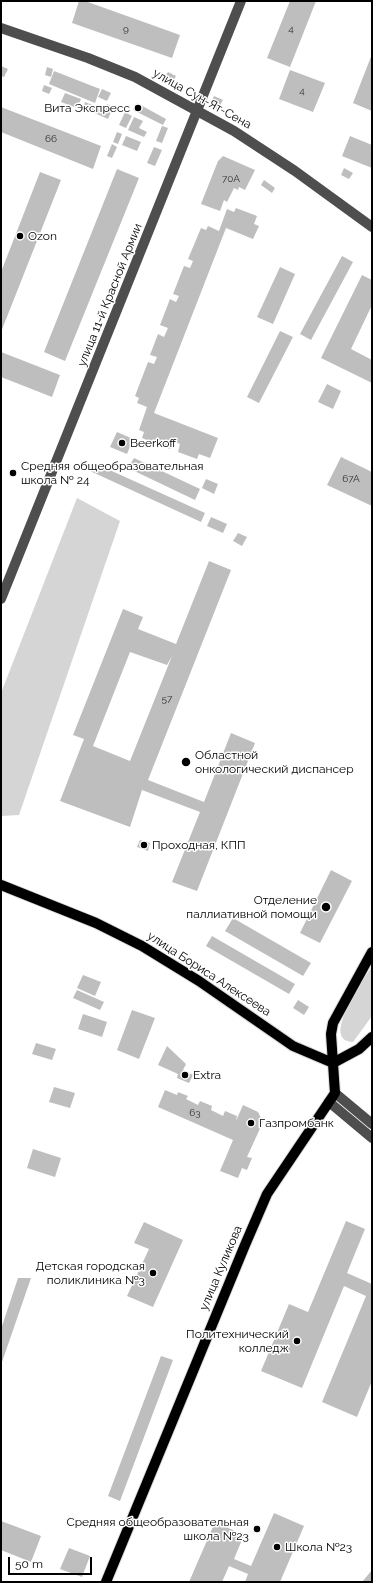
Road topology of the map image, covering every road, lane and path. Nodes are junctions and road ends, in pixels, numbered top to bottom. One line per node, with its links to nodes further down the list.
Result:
1 (241, 1): 3 (street, улица 11-й Красной Армии)
2 (1, 28): 3 (street, улица Сун-Ят-Сена)
3 (198, 111): 4 (street, улица Сун-Ят-Сена); 5 (street, улица 11-й Красной Армии)
4 (372, 227)
5 (1, 599)
6 (1, 885): 9 (main road, улица Бориса Алексеева)
7 (372, 952): 9 (main road)
8 (372, 1037): 9 (main road)
9 (333, 1064): 10 (main road)
10 (335, 1093): 11 (main road, улица Куликова); 12 (street)
11 (329, 1102): 13 (street); 14 (main road, улица Куликова)
12 (372, 1124)
13 (372, 1138)
14 (106, 1582)

